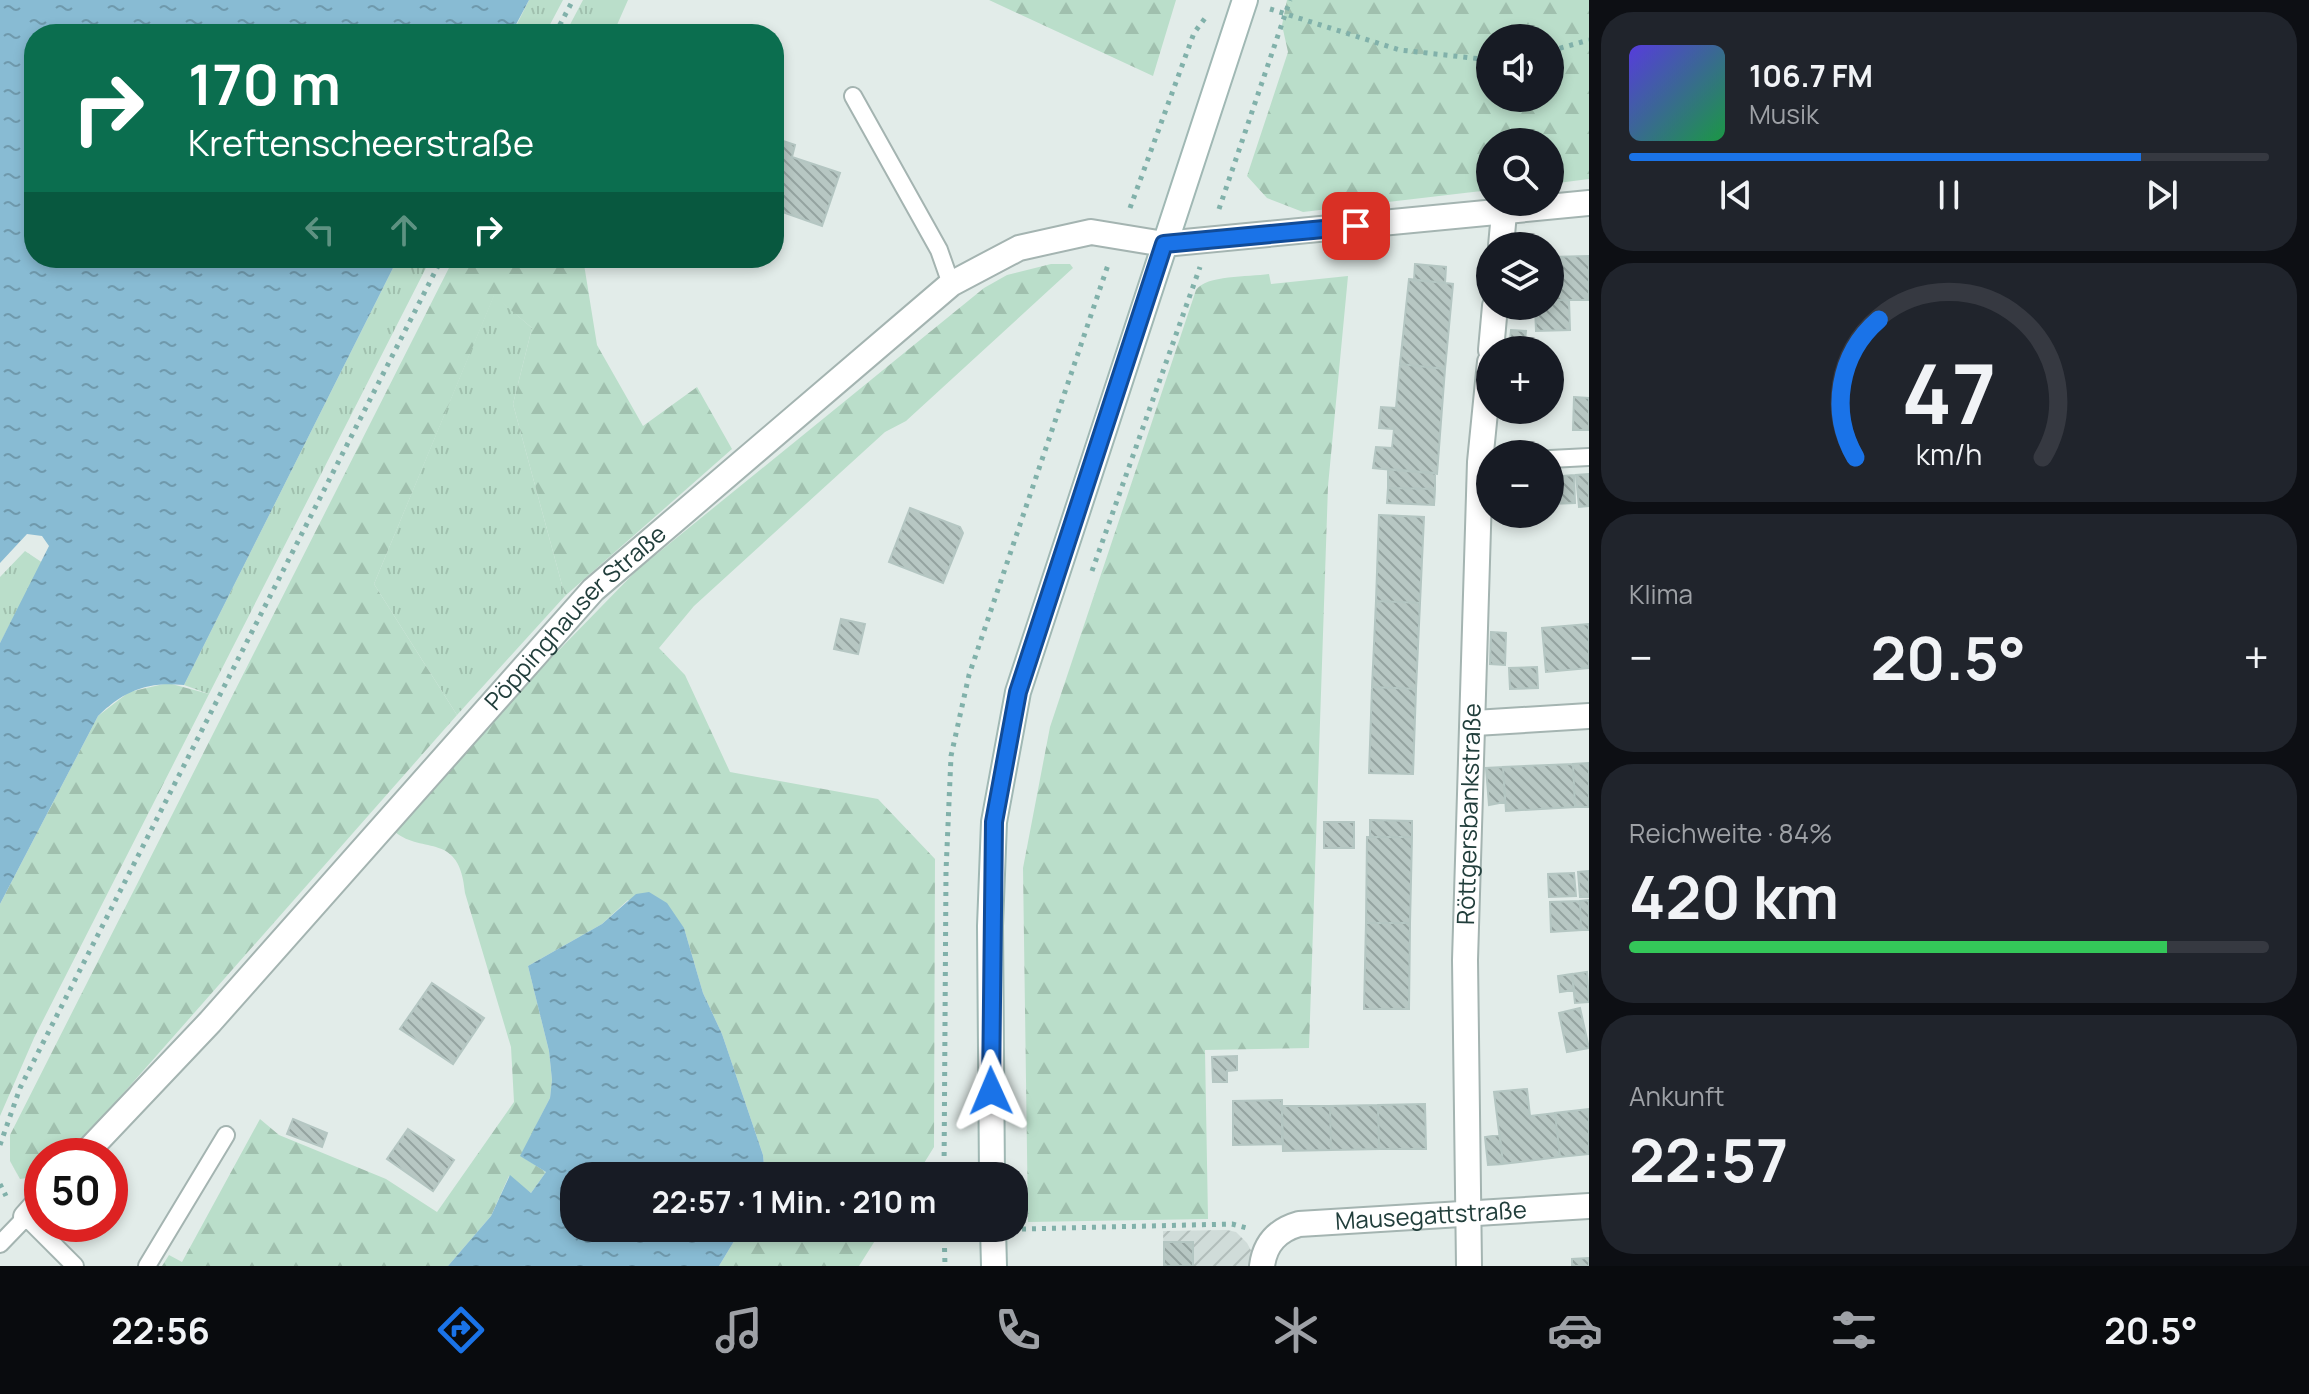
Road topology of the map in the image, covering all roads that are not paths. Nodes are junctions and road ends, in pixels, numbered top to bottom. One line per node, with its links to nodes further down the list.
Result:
1 (1244, 1): 6 (street)
2 (853, 96): 7 (lane)
3 (1589, 203): 4 (street, Pöppinghauser Straße)
4 (1564, 206)
5 (1476, 216): 6 (street, Pöppinghauser Straße)
6 (1164, 244): 7 (street, Pöppinghauser Straße); 15 (street)
7 (951, 284): 14 (street, Pöppinghauser Straße)
8 (1589, 457): 9 (lane)
9 (1564, 458)
10 (1482, 528): 12 (street, Röttgersbankstraße)
11 (1589, 716): 12 (street)
12 (1475, 723): 17 (street, Röttgersbankstraße)
13 (226, 1135): 23 (lane)
14 (100, 1138)
15 (992, 1162)
16 (1589, 1206): 17 (street, Mausegattstraße)
17 (1468, 1215): 25 (street, Mausegattstraße); 26 (street, Röttgersbankstraße)
18 (24, 1219): 21 (lane)
19 (58, 1242): 22 (lane)
20 (993, 1242): 24 (street)
21 (0, 1244)
22 (75, 1266)
23 (147, 1266)
24 (994, 1266)
25 (1262, 1266)
26 (1469, 1266)

